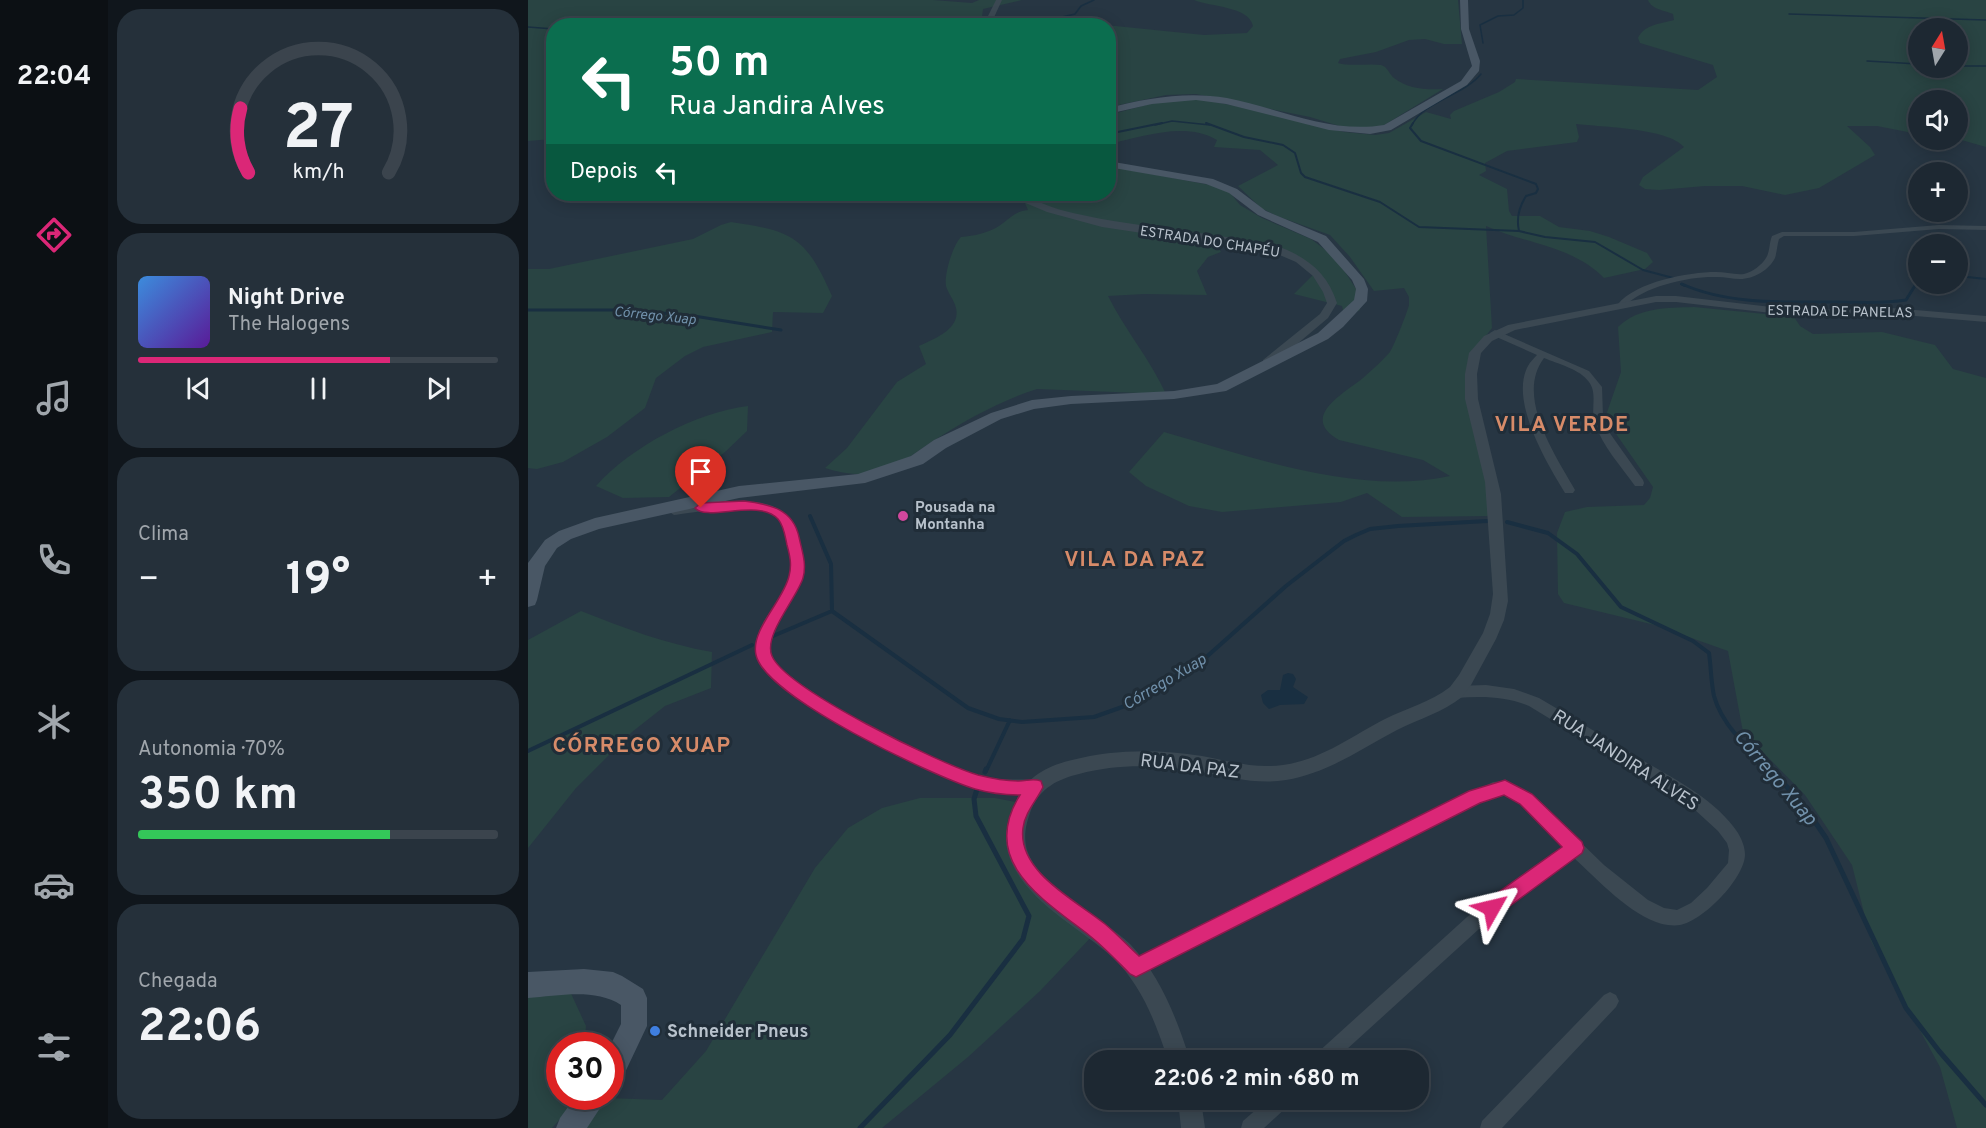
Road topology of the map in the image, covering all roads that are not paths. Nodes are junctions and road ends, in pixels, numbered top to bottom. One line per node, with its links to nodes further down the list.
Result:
1 (999, 0): 3 (street)
2 (1464, 0): 4 (main road)
3 (990, 18)
4 (1116, 109)
5 (1116, 165): 12 (main road)
6 (1028, 201): 12 (street, ESTRADA DO CHAPÉU)
7 (1986, 228): 8 (street)
8 (1622, 304): 9 (street, ESTRADA DE PANELAS); 10 (street, ESTRADA DE PANELAS)
9 (1986, 319)
10 (1495, 333): 11 (street); 17 (street)
11 (1542, 353): 13 (street); 14 (street)
12 (1263, 367): 15 (main road)
13 (1639, 483)
14 (1569, 490)
15 (635, 515): 16 (main road); 18 (street)
16 (528, 600)
17 (1456, 692): 18 (street, RUA DA PAZ); 19 (street, RUA JANDIRA ALVES)
18 (1035, 787): 20 (street, RUA DA PAZ)
19 (1575, 848): 20 (street, RUA JANDIRA ALVES); 25 (street)
20 (1136, 967): 24 (street, RUA DA PAZ)
21 (528, 985): 23 (main road)
22 (1610, 1001): 32 (street)
23 (624, 1046)
24 (1175, 1050)
25 (1333, 1050)
26 (584, 1110): 29 (main road)
27 (1191, 1110): 30 (street)
28 (1269, 1110): 31 (street)
29 (570, 1128)
30 (1194, 1128)
31 (1250, 1128)
32 (1488, 1128)

